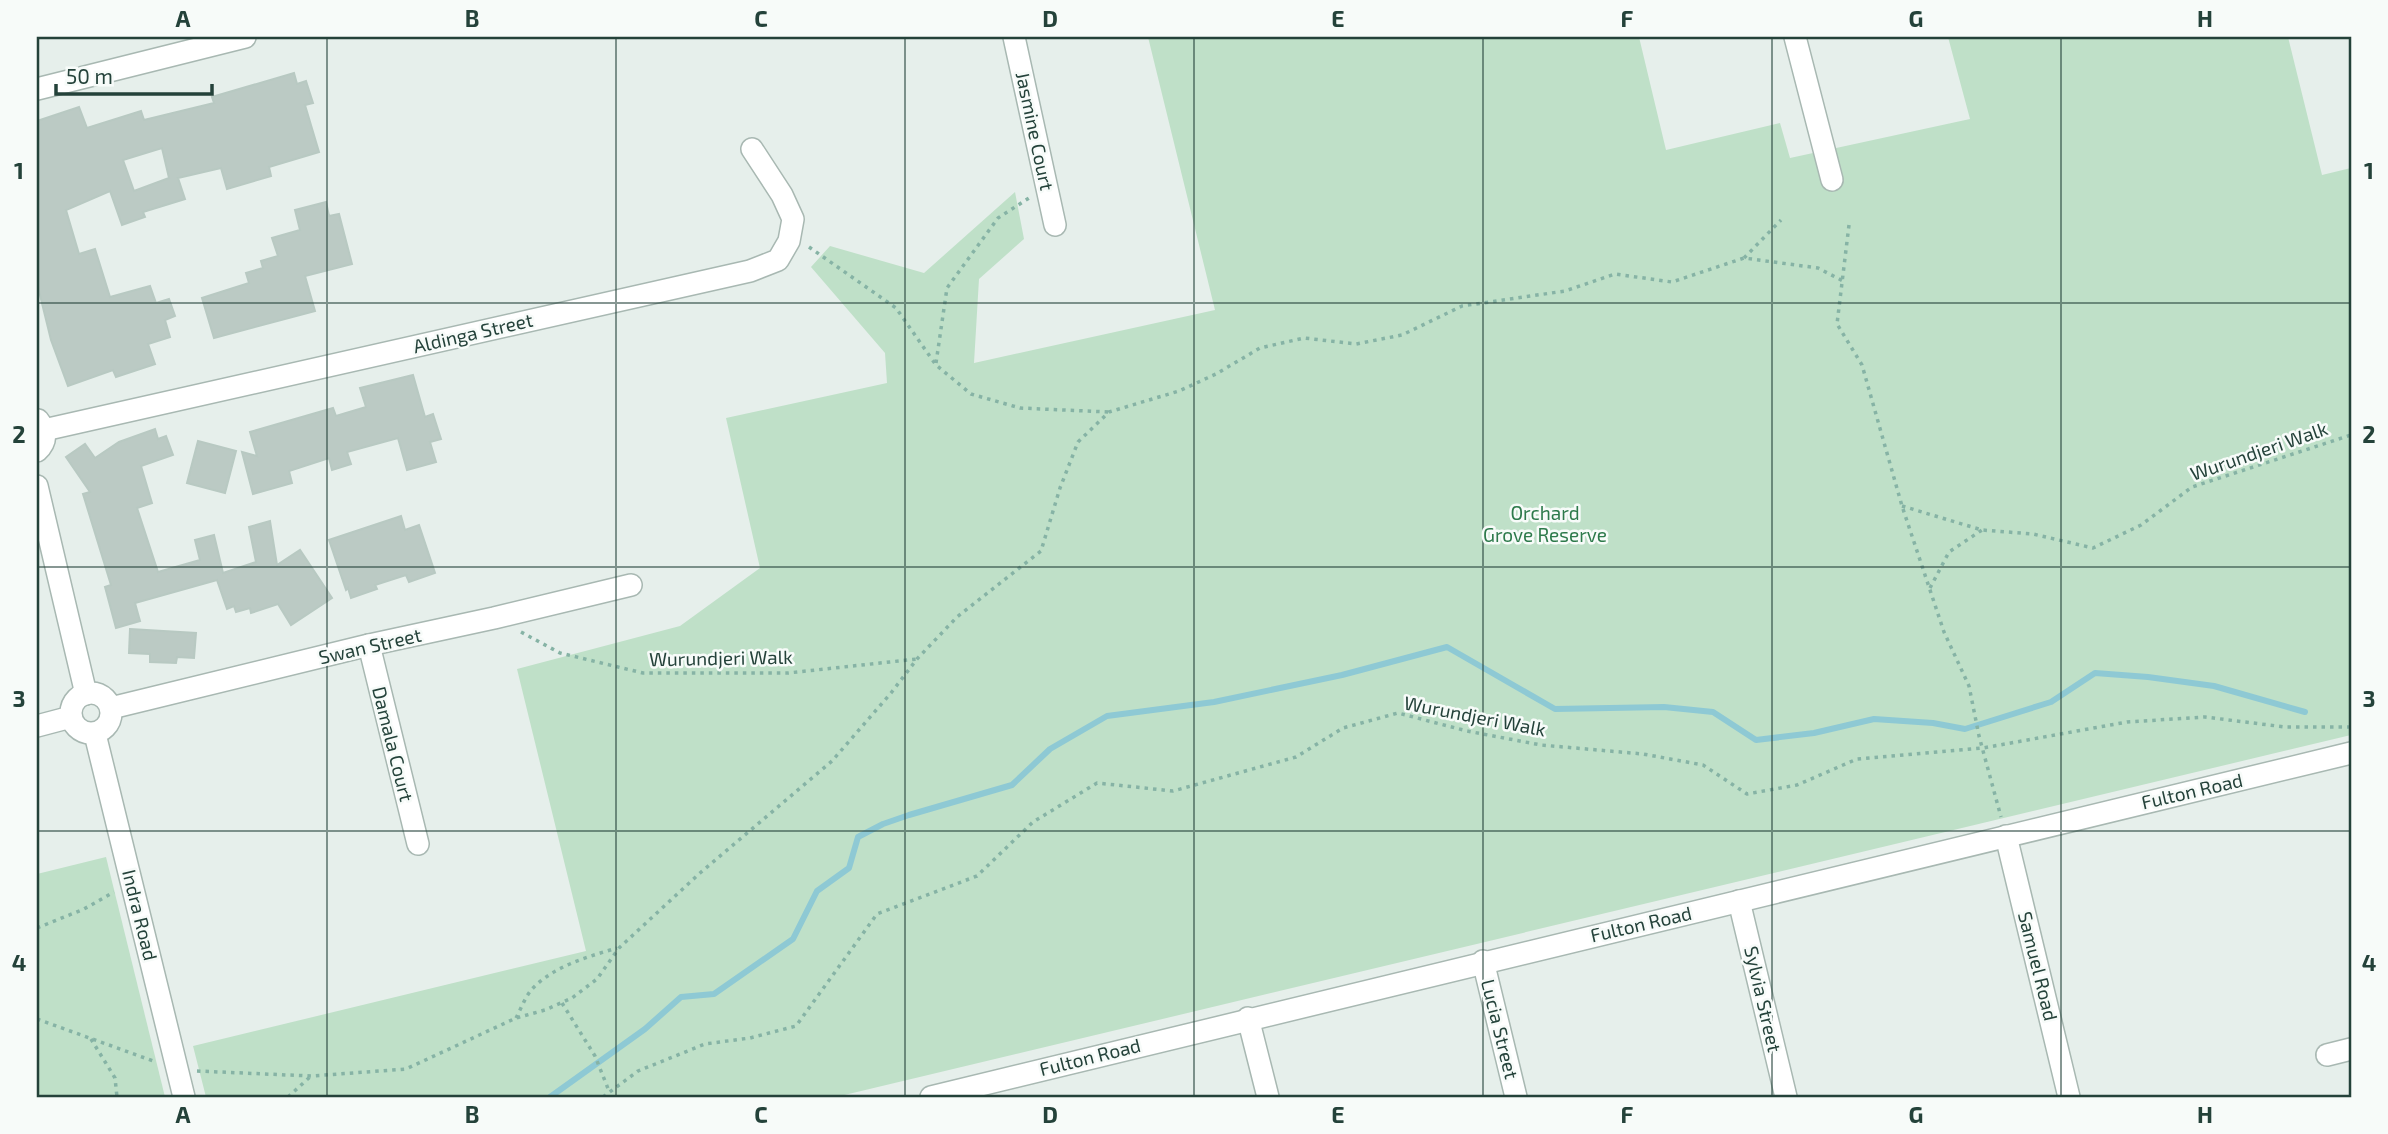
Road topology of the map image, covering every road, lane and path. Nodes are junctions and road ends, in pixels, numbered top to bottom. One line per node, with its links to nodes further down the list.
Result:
1 (245, 37): 4 (street)
2 (1014, 37): 7 (street, Jasmine Court)
3 (1795, 37): 6 (street)
4 (37, 89)
5 (752, 149): 11 (street)
6 (1832, 180)
7 (1047, 186): 9 (street, Jasmine Court); 14 (path)
8 (1781, 220): 12 (path)
9 (1055, 225)
10 (1849, 225): 13 (path)
11 (790, 234): 14 (path); 16 (street, Aldinga Street)
12 (1744, 258): 13 (path); 15 (path)
13 (1843, 281): 20 (path)
14 (936, 365): 15 (path)
15 (1110, 412): 26 (path)
16 (41, 425): 18 (street)
17 (2351, 435): 21 (path, Wurundjeri Walk)
18 (37, 451)
19 (37, 486): 27 (street)
20 (1902, 506): 21 (path, Wurundjeri Walk); 23 (path)
21 (1982, 530): 23 (path)
22 (631, 585): 24 (street, Swan Street)
23 (1930, 588): 33 (path)
24 (494, 618): 25 (street, Swan Street); 26 (path, Wurundjeri Walk)
25 (369, 645): 28 (street, Swan Street); 36 (street, Damala Court)
26 (917, 659): 40 (path)
27 (86, 694): 28 (street); 29 (street)
28 (111, 708): 32 (street)
29 (71, 718): 30 (street); 32 (street)
30 (37, 726)
31 (2351, 727): 33 (path, Wurundjeri Walk)
32 (95, 734): 37 (street, Indra Road)
33 (1983, 748): 35 (path); 51 (path, Wurundjeri Walk)
34 (2351, 753): 35 (street, Fulton Road)
35 (2006, 836): 38 (street, Fulton Road); 60 (street, Samuel Road)
36 (418, 844)
37 (132, 882): 39 (path); 49 (street, Indra Road)
38 (1739, 901): 41 (street, Fulton Road); 59 (street, Sylvia Street)
39 (37, 928)
40 (619, 948): 42 (path); 43 (path)
41 (1483, 961): 44 (street, Fulton Road); 58 (street, Lucia Street)
42 (562, 1003): 43 (path); 51 (path)
43 (516, 1018): 50 (path)
44 (1248, 1018): 56 (street, Fulton Road); 57 (street)
45 (37, 1019): 46 (path)
46 (90, 1037): 49 (path); 52 (path)
47 (2351, 1049): 48 (street)
48 (2327, 1055)
49 (177, 1070): 50 (path); 53 (street, Indra Road)
50 (311, 1076): 54 (path)
51 (609, 1091): 55 (path, Wurundjeri Walk)
52 (117, 1097)
53 (184, 1097)
54 (288, 1097)
55 (603, 1097)
56 (931, 1097)
57 (1268, 1097)
58 (1516, 1097)
59 (1786, 1097)
60 (2069, 1097)

